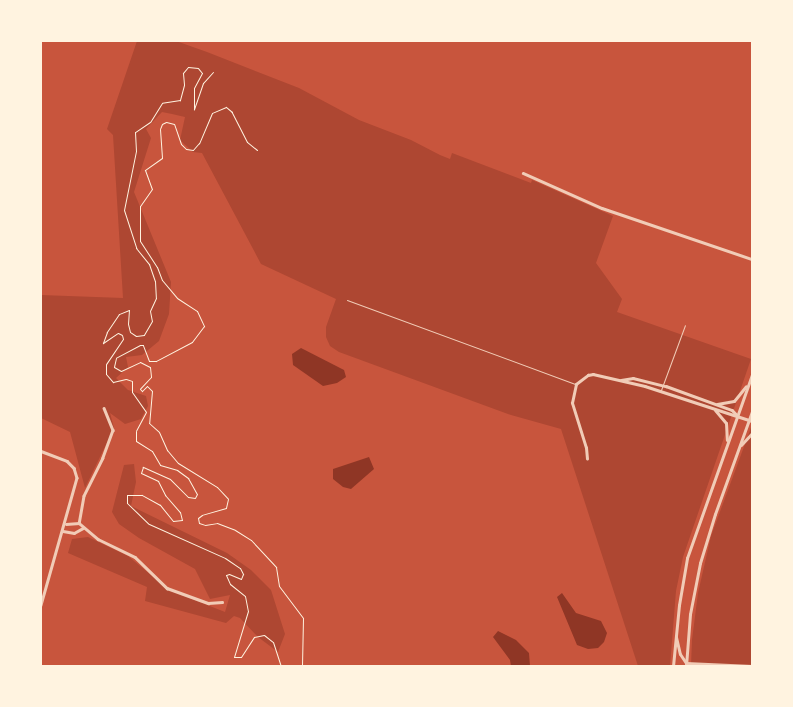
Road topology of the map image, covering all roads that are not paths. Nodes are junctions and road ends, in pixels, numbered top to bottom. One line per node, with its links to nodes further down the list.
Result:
1 (523, 173): 2 (street)
2 (752, 259)
3 (347, 300): 8 (lane)
4 (685, 325): 9 (lane)
5 (752, 374): 7 (street)
6 (621, 380): 8 (street); 9 (street); 10 (street)
7 (749, 381): 11 (street); 15 (street)
8 (576, 384): 21 (street)
9 (663, 386): 10 (lane); 11 (street)
10 (661, 391): 13 (street)
11 (717, 404): 15 (street)
12 (104, 408): 22 (street)
13 (715, 410): 15 (street); 18 (street)
14 (752, 411): 16 (street)
15 (737, 416): 16 (street); 18 (street)
16 (750, 420): 19 (street)
17 (752, 433): 19 (street)
18 (726, 446): 28 (street)
19 (738, 450): 29 (street)
20 (41, 452): 23 (street)
21 (587, 459)
22 (79, 523): 23 (street); 24 (street)
23 (66, 524): 25 (street)
24 (83, 528): 25 (street); 26 (street)
25 (63, 531): 27 (street)
26 (222, 602)
27 (41, 605)
28 (676, 632): 29 (street); 30 (street)
29 (686, 665): 31 (street)
30 (673, 666)
31 (752, 666)

